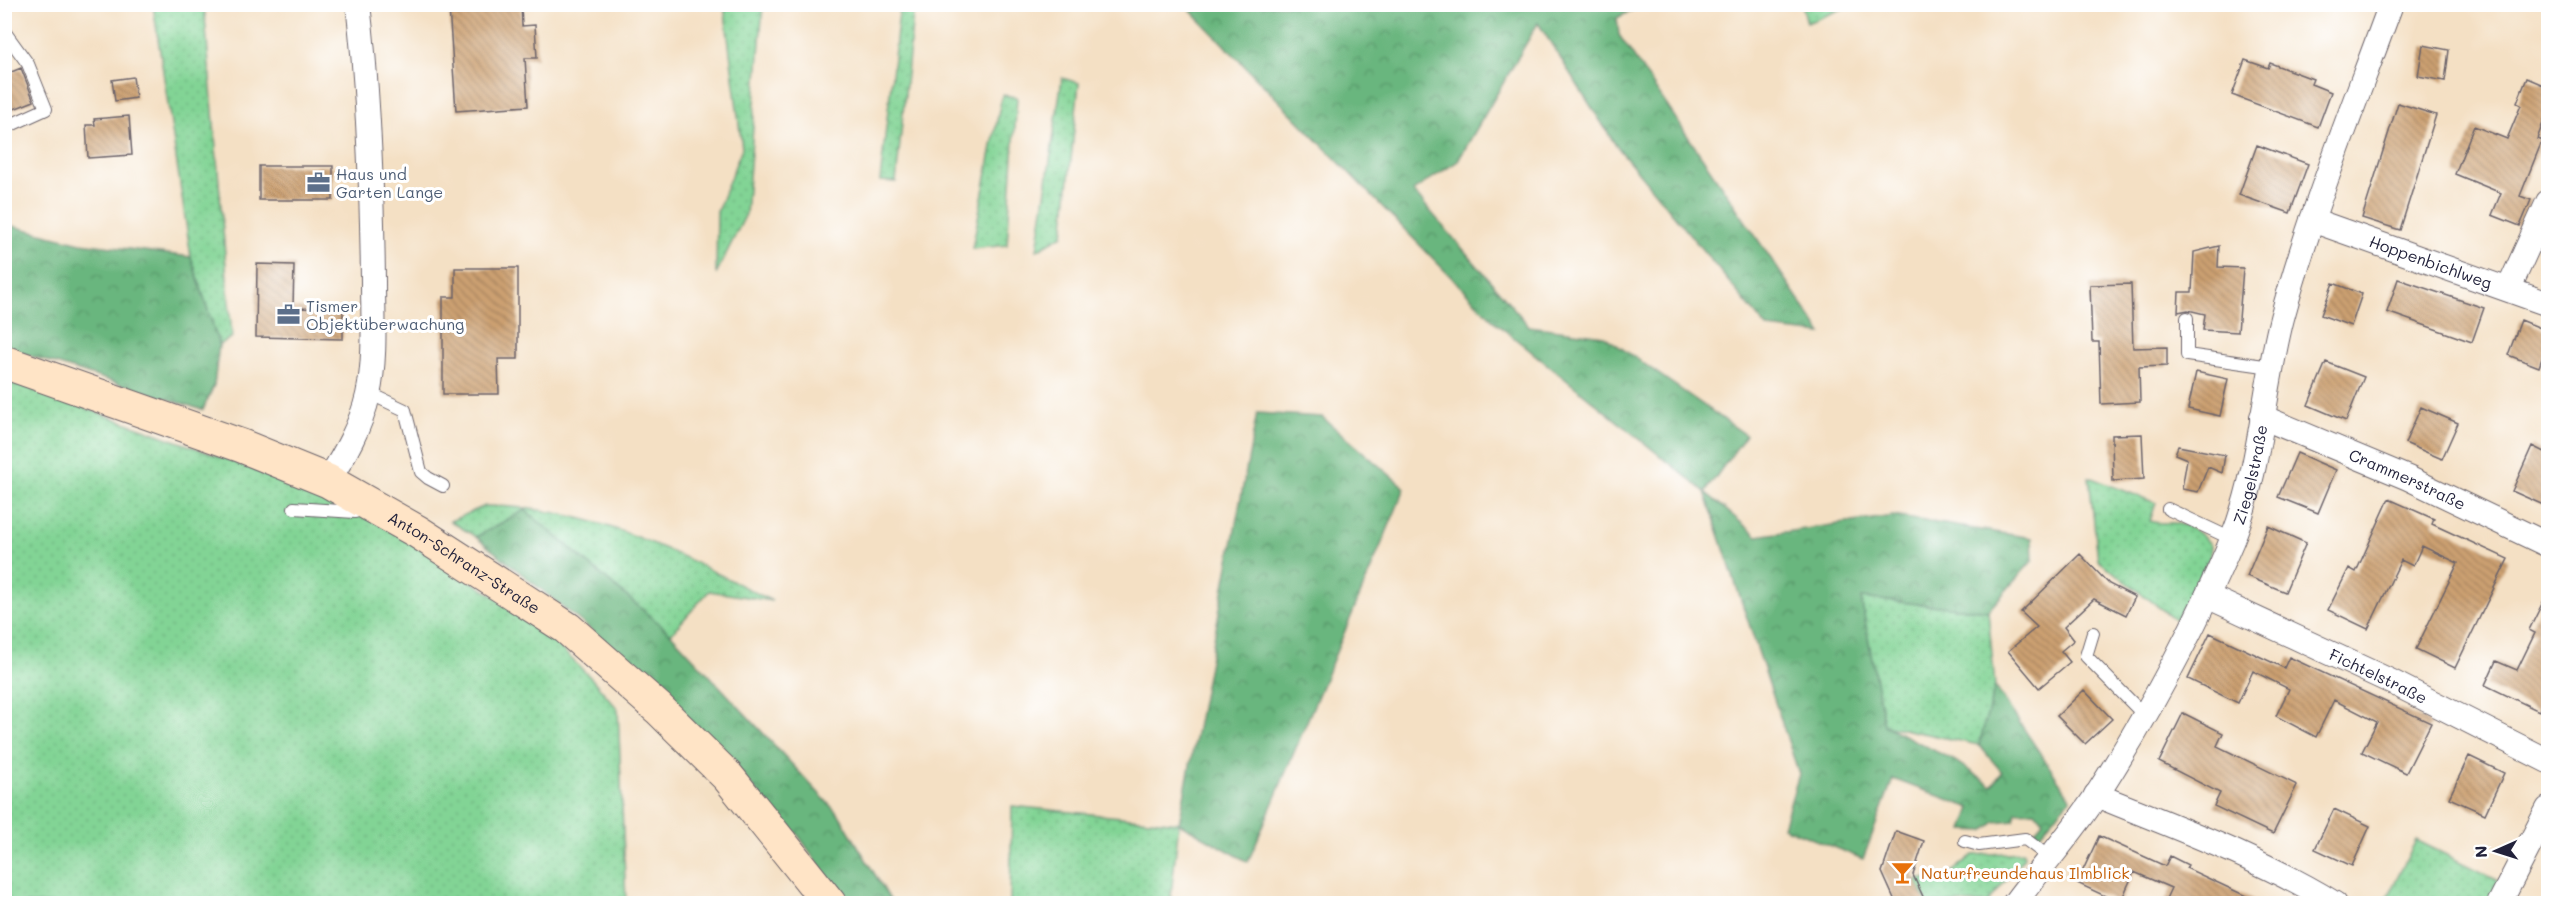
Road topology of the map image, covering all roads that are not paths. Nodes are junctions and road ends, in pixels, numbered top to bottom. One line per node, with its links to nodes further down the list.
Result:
1 (358, 4): 12 (street)
2 (2391, 4): 6 (street, Ziegelstraße)
3 (4, 31): 4 (lane)
4 (4, 128)
5 (2548, 202): 7 (street)
6 (2313, 220): 7 (street, Hoppenbichlweg); 11 (street, Ziegelstraße)
7 (2509, 288): 8 (street, Hoppenbichlweg)
8 (2548, 304)
9 (2187, 318): 11 (lane)
10 (4, 362): 14 (main road, Anton-Schranz-Straße)
11 (2271, 367): 13 (street, Ziegelstraße)
12 (369, 393): 14 (street); 15 (lane)
13 (2262, 417): 19 (street, Ziegelstraße); 20 (street, Crammerstraße)
14 (328, 481): 16 (main road, Anton-Schranz-Straße)
15 (443, 486)
16 (368, 504): 17 (lane); 29 (main road, Anton-Schranz-Straße)
17 (294, 507)
18 (2168, 509): 19 (lane)
19 (2232, 539): 21 (street, Ziegelstraße)
20 (2548, 545)
21 (2207, 596): 23 (street, Ziegelstraße); 24 (street, Fichtelstraße)
22 (2093, 633): 23 (lane)
23 (2145, 716): 25 (street, Ziegelstraße)
24 (2548, 760)
25 (2096, 795): 28 (street, Ziegelstraße); 31 (street)
26 (2548, 809): 32 (street)
27 (1965, 841): 28 (lane)
28 (2049, 857): 30 (street, Ziegelstraße)
29 (831, 903)
30 (2014, 903)
31 (2335, 903)
32 (2499, 903)

